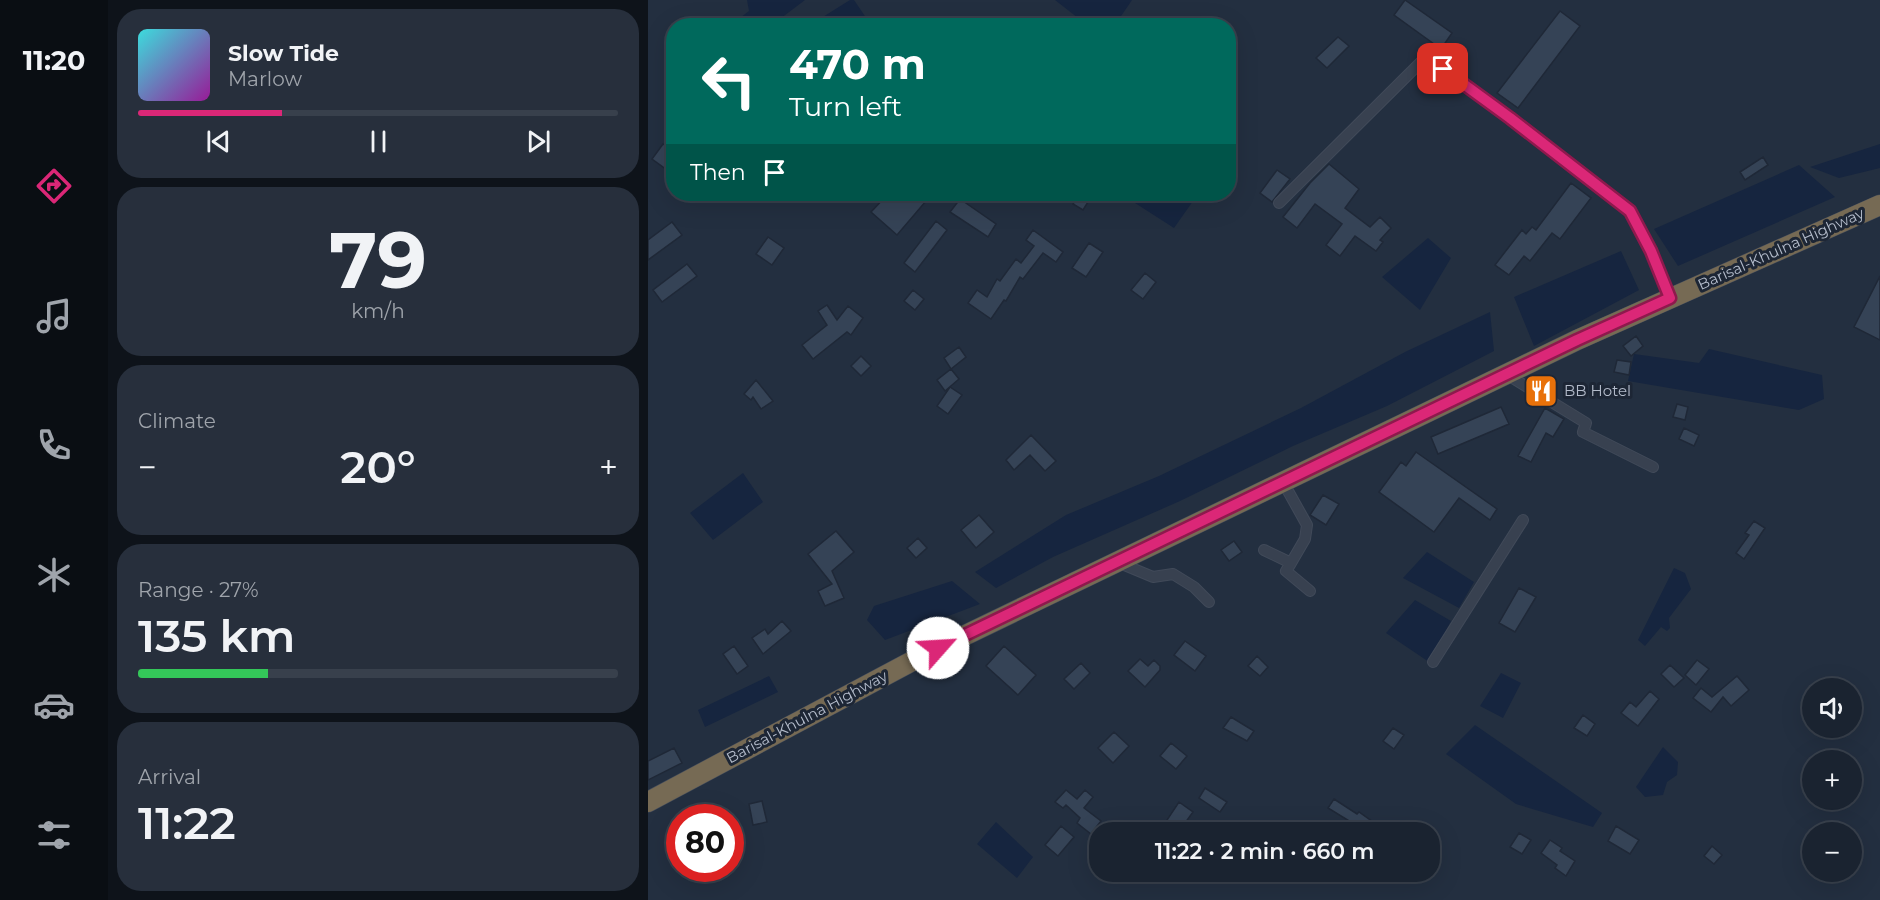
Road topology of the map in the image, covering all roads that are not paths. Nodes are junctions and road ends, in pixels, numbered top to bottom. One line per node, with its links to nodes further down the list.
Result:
1 (1279, 203): 3 (street)
2 (1880, 205): 3 (highway, Barisal-Khulna Highway)
3 (1670, 298): 4 (highway, Barisal-Khulna Highway)
4 (1506, 374): 5 (street); 6 (highway, Barisal-Khulna Highway)
5 (1653, 467)
6 (1283, 482): 9 (highway, Barisal-Khulna Highway); 10 (street)
7 (1523, 520): 13 (street)
8 (1264, 549): 10 (street)
9 (1117, 562): 12 (street); 14 (highway, Barisal-Khulna Highway)
10 (1291, 563): 11 (street)
11 (1310, 591)
12 (1209, 602)
13 (1433, 662)
14 (648, 802)

